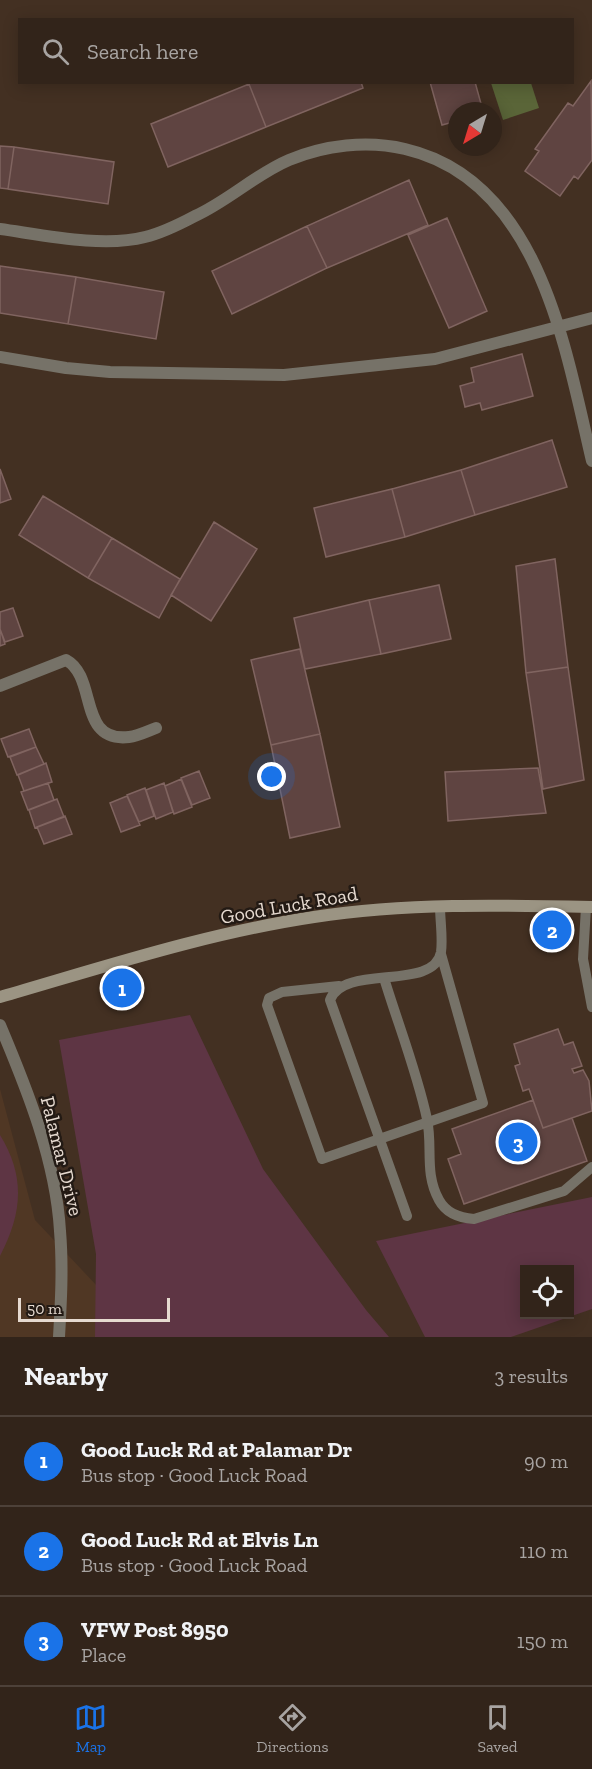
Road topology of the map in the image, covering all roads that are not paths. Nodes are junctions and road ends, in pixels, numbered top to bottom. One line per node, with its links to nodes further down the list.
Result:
1 (0, 229): 3 (street)
2 (592, 318): 3 (street)
3 (557, 326): 4 (street); 5 (street)
4 (0, 357)
5 (592, 461)
6 (0, 686): 7 (street)
7 (156, 728)
8 (440, 906): 9 (main road, Good Luck Road); 10 (lane); 13 (main road, Good Luck Road)
9 (589, 907): 14 (lane)
10 (441, 954): 11 (lane); 16 (lane)
11 (384, 978): 12 (lane); 16 (lane)
12 (339, 986): 17 (lane); 17 (lane)
13 (0, 997)
14 (592, 1007)
15 (0, 1024): 20 (street, Palamar Drive)
16 (427, 1121): 17 (lane); 18 (lane)
17 (380, 1141): 19 (lane)
18 (592, 1167)
19 (407, 1216)
20 (59, 1337)

